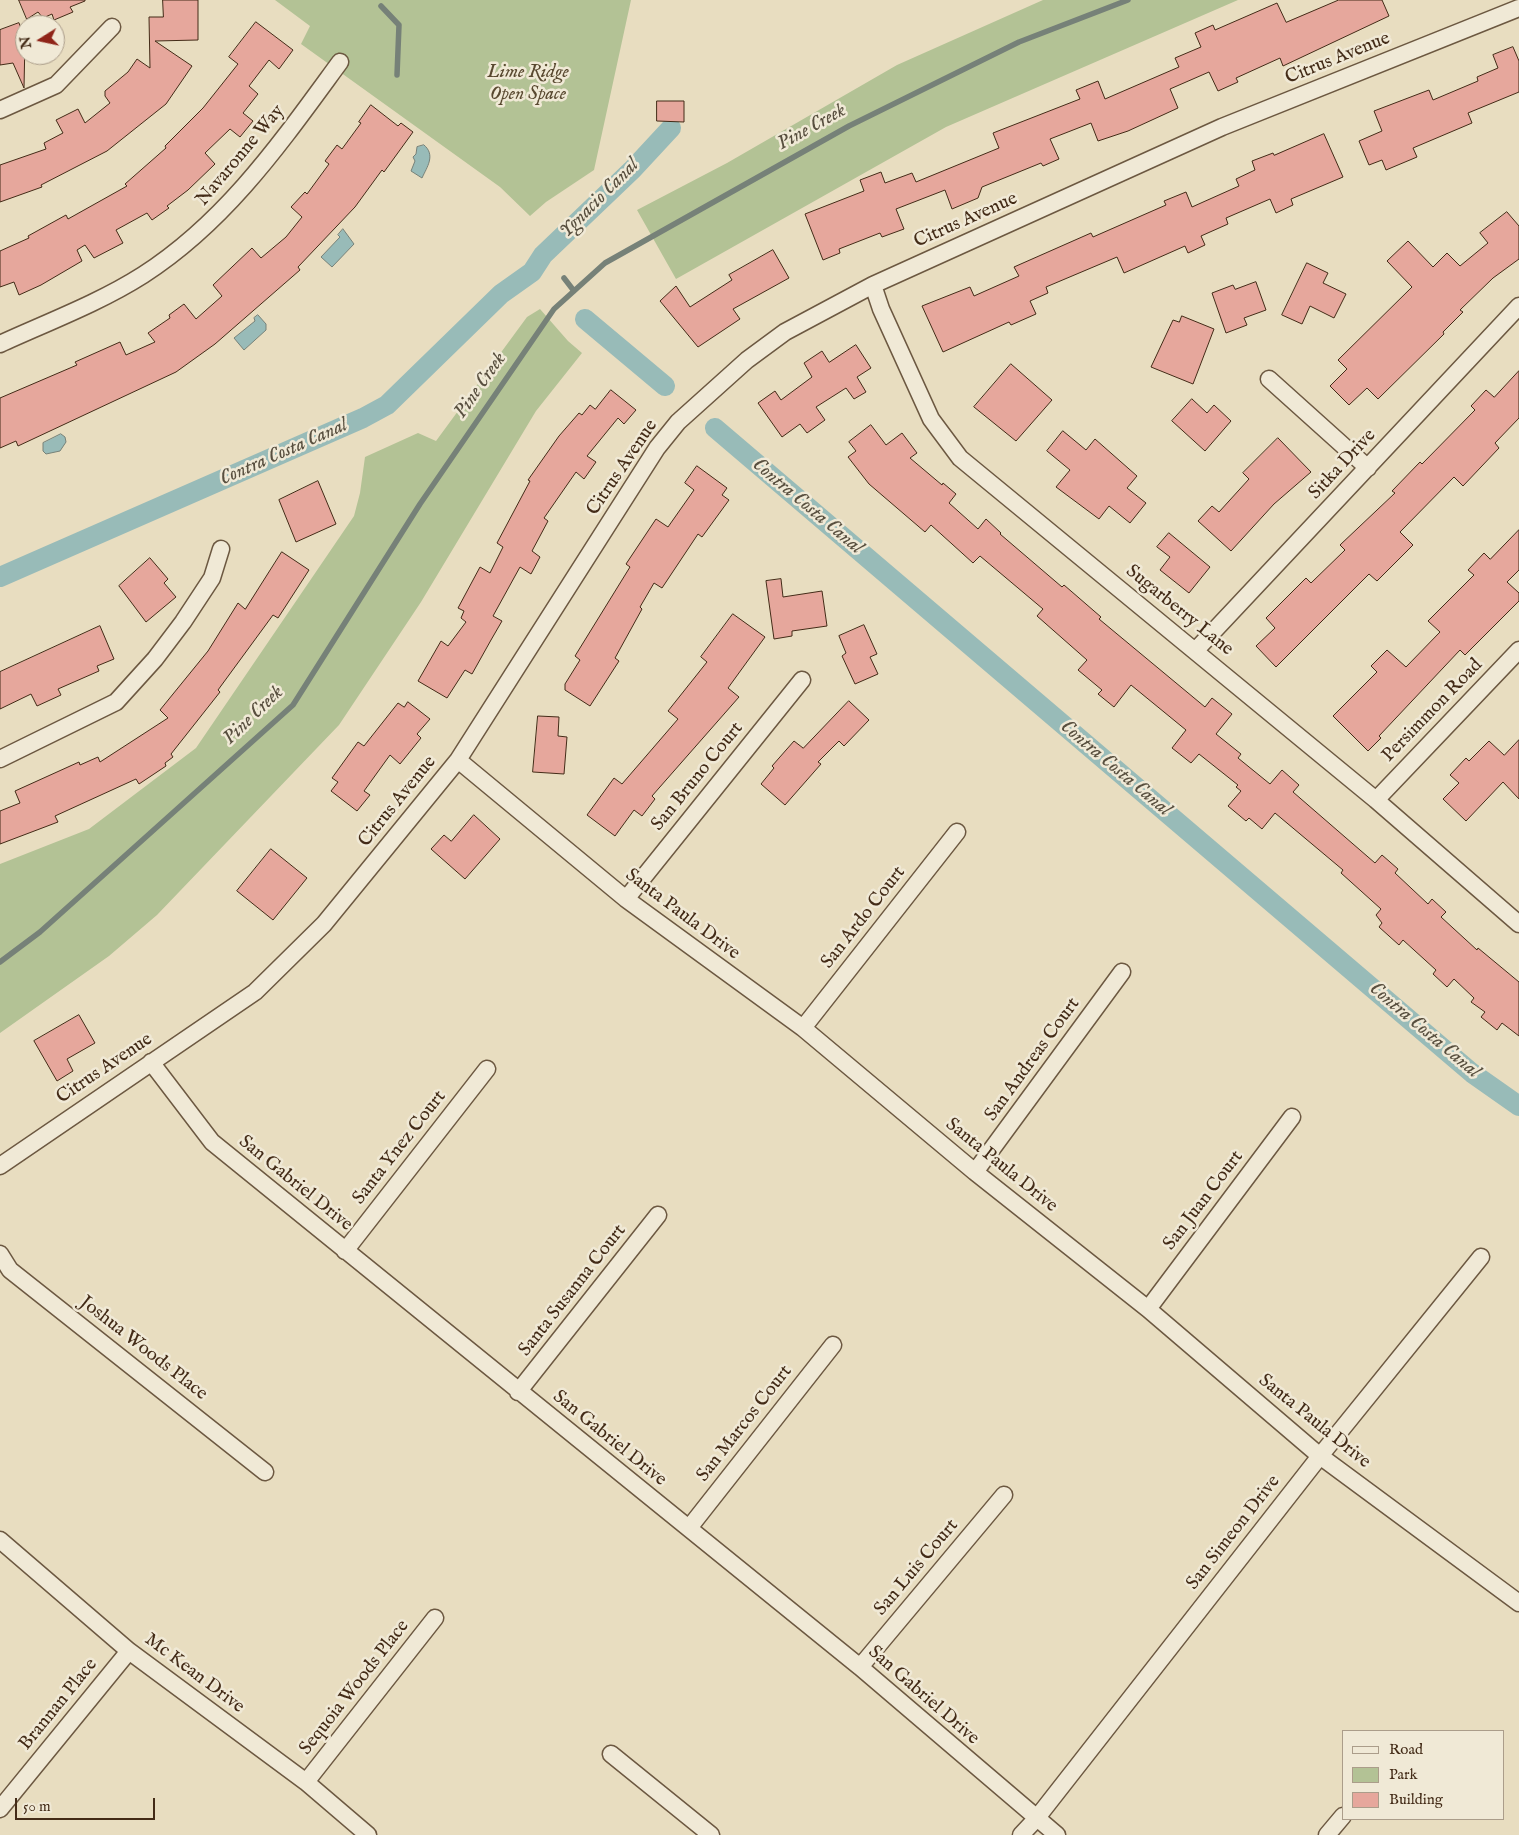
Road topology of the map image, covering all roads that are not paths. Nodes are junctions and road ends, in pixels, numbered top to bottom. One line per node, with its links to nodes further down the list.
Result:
1 (1519, 8): 5 (street, Citrus Avenue)
2 (112, 27): 4 (street)
3 (340, 62): 7 (street, Navaronne Way)
4 (0, 110)
5 (873, 285): 11 (street, Sugarberry Lane); 15 (street, Citrus Avenue)
6 (1519, 306): 9 (street, Sitka Drive)
7 (0, 344)
8 (1269, 379): 9 (street)
9 (1368, 468): 11 (street, Sitka Drive)
10 (221, 549): 14 (street)
11 (1196, 650): 16 (street, Sugarberry Lane)
12 (1519, 650): 16 (street, Persimmon Road)
13 (802, 680): 18 (street, San Bruno Court)
14 (0, 759)
15 (458, 760): 18 (street, Santa Paula Drive); 22 (street, Citrus Avenue)
16 (1376, 800): 19 (street, Sugarberry Lane)
17 (957, 832): 21 (street, San Ardo Court)
18 (626, 899): 21 (street, Santa Paula Drive)
19 (1519, 924)
20 (1122, 972): 26 (street, San Andreas Court)
21 (803, 1028): 26 (street, Santa Paula Drive)
22 (151, 1062): 25 (street, Citrus Avenue); 28 (street, San Gabriel Drive)
23 (486, 1069): 28 (street, Santa Ynez Court)
24 (1292, 1117): 31 (street, San Juan Court)
25 (0, 1166)
26 (975, 1172): 31 (street, Santa Paula Drive)
27 (658, 1215): 33 (street, Santa Susanna Court)
28 (345, 1251): 33 (street, San Gabriel Drive)
29 (0, 1254): 35 (street, Joshua Woods Place)
30 (1481, 1257): 34 (street, San Simeon Drive)
31 (1148, 1309): 34 (street, Santa Paula Drive)
32 (833, 1345): 37 (street, San Marcos Court)
33 (518, 1392): 37 (street, San Gabriel Drive)
34 (1320, 1456): 39 (street, Santa Paula Drive); 47 (street, San Simeon Drive)
35 (265, 1472)
36 (1004, 1495): 42 (street, San Luis Court)
37 (689, 1528): 42 (street, San Gabriel Drive)
38 (0, 1540): 41 (street, Mc Kean Drive)
39 (1519, 1603)
40 (435, 1618): 44 (street, Sequoia Woods Place)
41 (129, 1650): 44 (street, Mc Kean Drive); 45 (street, Brannan Place)
42 (860, 1667): 47 (street, San Gabriel Drive)
43 (611, 1754): 49 (street)
44 (306, 1782): 48 (street, Mc Kean Drive)
45 (0, 1809)
46 (1342, 1817): 52 (street)
47 (1036, 1819): 50 (street, San Simeon Drive); 51 (street, San Gabriel Drive)
48 (368, 1835)
49 (711, 1835)
50 (1021, 1835)
51 (1056, 1835)
52 (1328, 1835)

